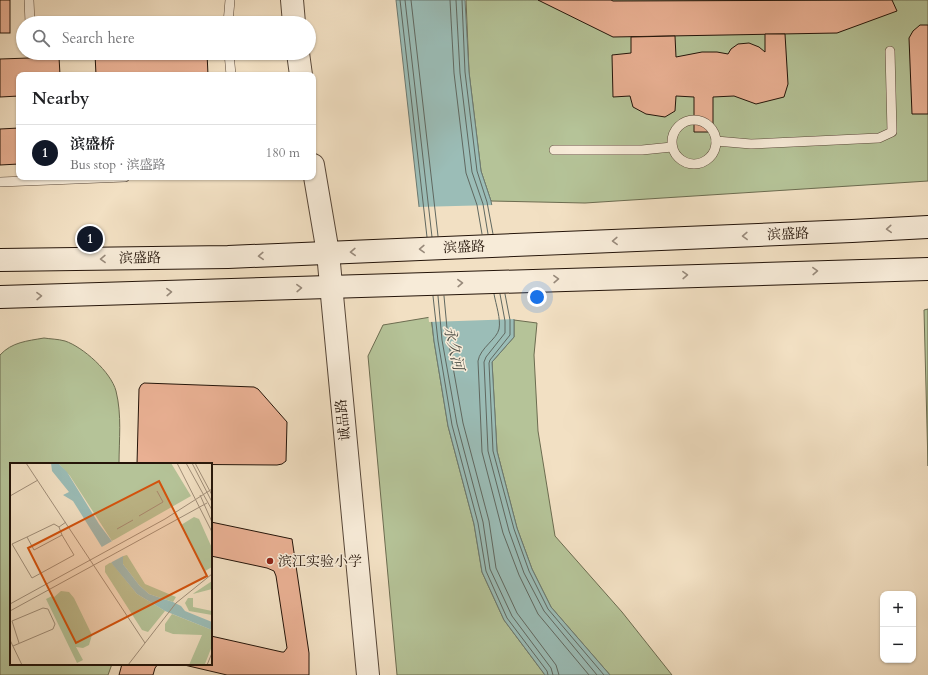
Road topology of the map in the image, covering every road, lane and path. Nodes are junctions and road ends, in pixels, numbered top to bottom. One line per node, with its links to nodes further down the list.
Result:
1 (29, 0): 4 (lane)
2 (230, 0): 5 (lane)
3 (292, 0): 6 (main road)
4 (30, 16)
5 (229, 16)
6 (293, 16)
7 (890, 51): 12 (lane)
8 (230, 60): 10 (lane)
9 (299, 60): 11 (main road)
10 (231, 72)
11 (300, 72)
12 (716, 142): 13 (lane); 13 (lane)
13 (672, 147): 14 (lane)
14 (554, 150)
15 (50, 180): 17 (lane)
16 (316, 180): 19 (main road, 诚品路)
17 (0, 182)
18 (928, 226): 19 (main road, 滨盛路, one-way to 19)
19 (328, 253): 20 (main road, 滨盛路, one-way to 20); 22 (main road, 诚品路)
20 (0, 260)
21 (928, 269): 22 (main road, one-way to 21)
22 (331, 287): 23 (main road, one-way to 22); 24 (main road, 诚品路)
23 (0, 297)
24 (368, 675)

